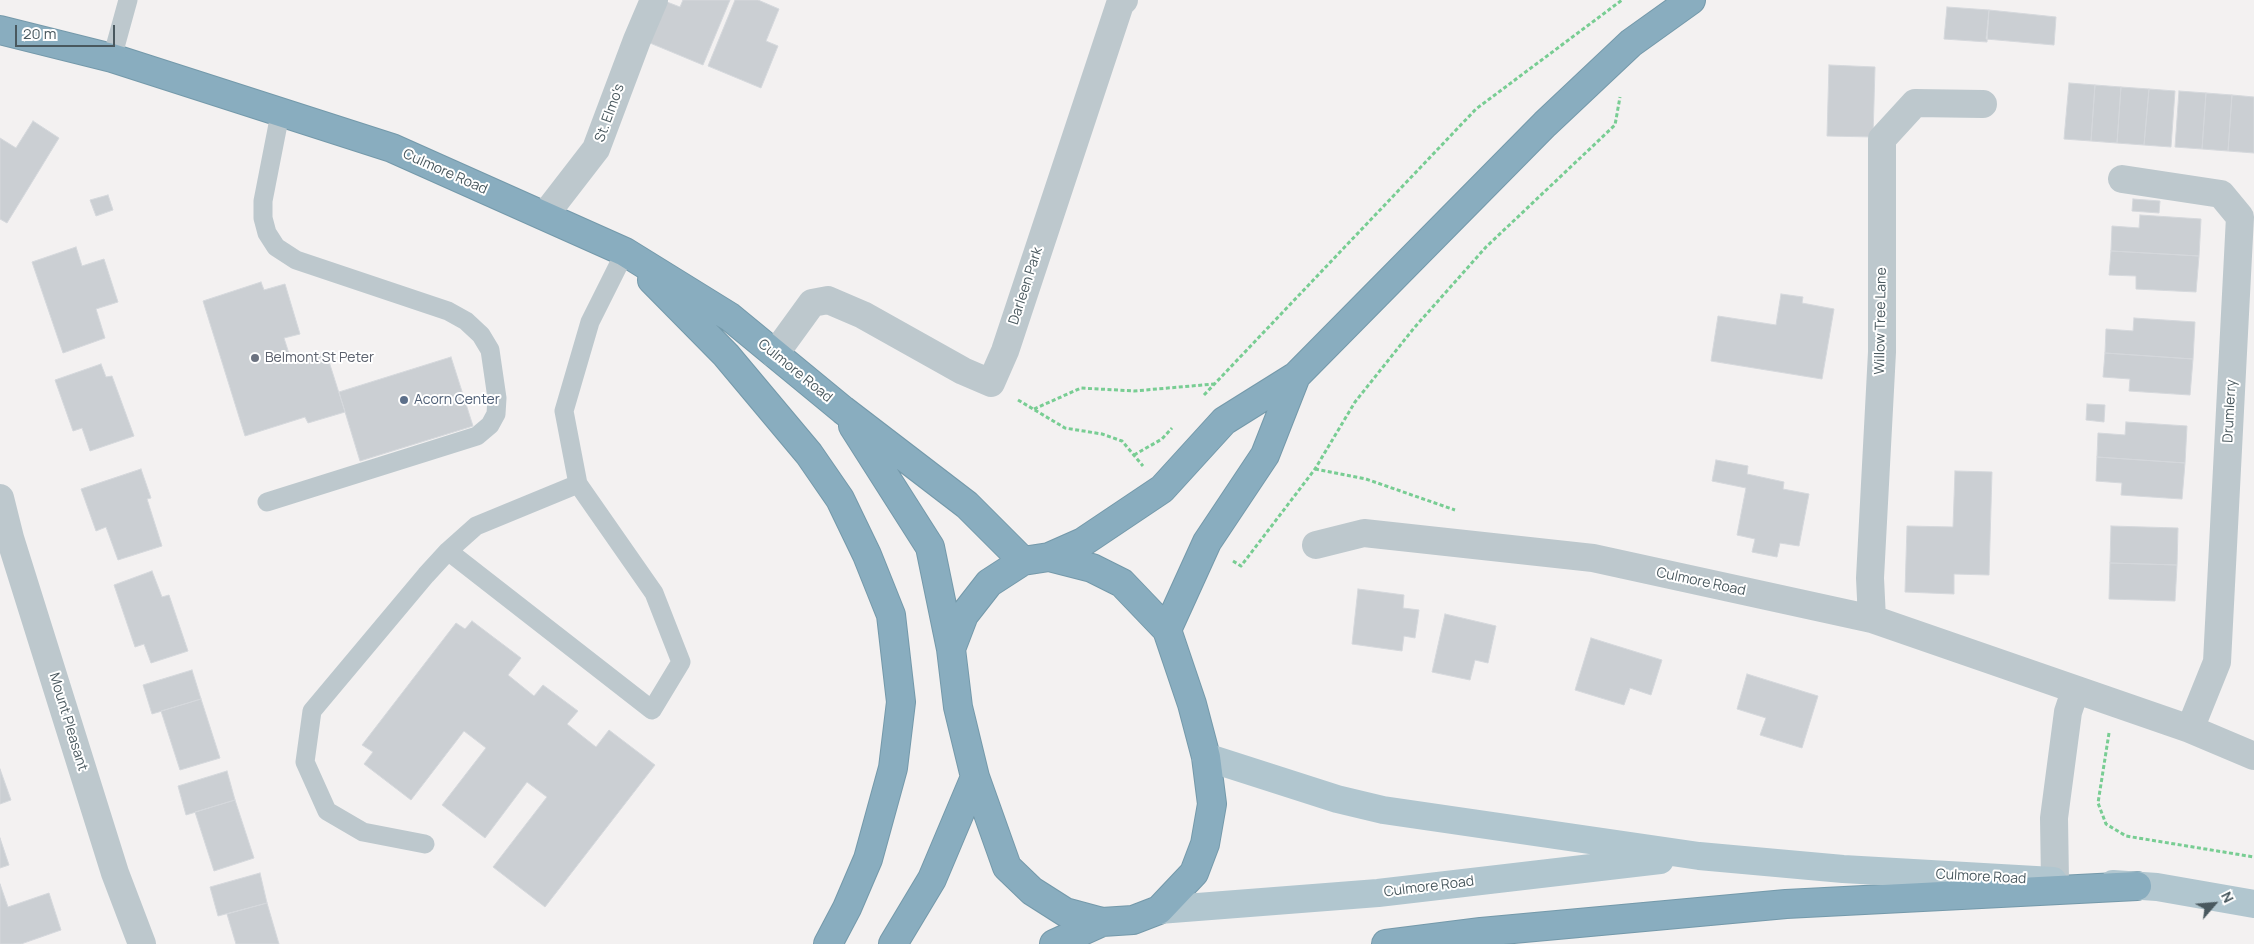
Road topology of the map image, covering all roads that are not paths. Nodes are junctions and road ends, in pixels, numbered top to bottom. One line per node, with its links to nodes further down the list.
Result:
1 (128, 0): 6 (lane)
2 (654, 0): 10 (street, St. Elmo's)
3 (1124, 0): 12 (street, Darleen Park)
4 (1691, 0): 13 (highway)
5 (0, 30): 6 (highway, Culmore Road)
6 (112, 58): 8 (highway, Culmore Road)
7 (1983, 104): 21 (street, Willow Tree Lane)
8 (280, 114): 10 (highway, Culmore Road); 17 (lane)
9 (2122, 178): 25 (street, Drumlerry)
10 (545, 215): 11 (highway, Culmore Road)
11 (624, 252): 12 (highway, Culmore Road); 15 (lane); 37 (highway)
12 (775, 354): 14 (highway, Culmore Road)
13 (1296, 376): 20 (highway); 22 (highway)
14 (843, 410): 20 (highway, Culmore Road); 23 (highway, Culmore Road)
15 (578, 484): 19 (lane); 19 (lane)
16 (0, 498): 36 (street, Mount Pleasant)
17 (268, 502)
18 (1316, 545): 21 (street, Culmore Road)
19 (448, 551): 29 (lane)
20 (1036, 559): 22 (highway); 23 (highway)
21 (1872, 619): 24 (street, Culmore Road)
22 (1167, 630): 27 (highway)
23 (951, 649): 28 (highway, Culmore Road)
24 (2075, 691): 25 (street, Culmore Road); 31 (street)
25 (2190, 729): 26 (street, Culmore Road)
26 (2254, 756)
27 (1206, 757): 30 (main road, Culmore Road); 34 (highway)
28 (975, 777): 35 (highway, Culmore Road); 38 (highway)
29 (425, 844)
30 (1699, 856): 31 (main road, Culmore Road); 34 (main road, Culmore Road)
31 (2055, 881): 32 (main road, Culmore Road)
32 (2137, 886): 33 (main road, Culmore Road); 40 (highway)
33 (2254, 904)
34 (1158, 910): 35 (highway)
35 (1102, 922): 39 (highway)
36 (142, 944)
37 (828, 944)
38 (893, 944)
39 (1054, 944)
40 (1386, 944)

